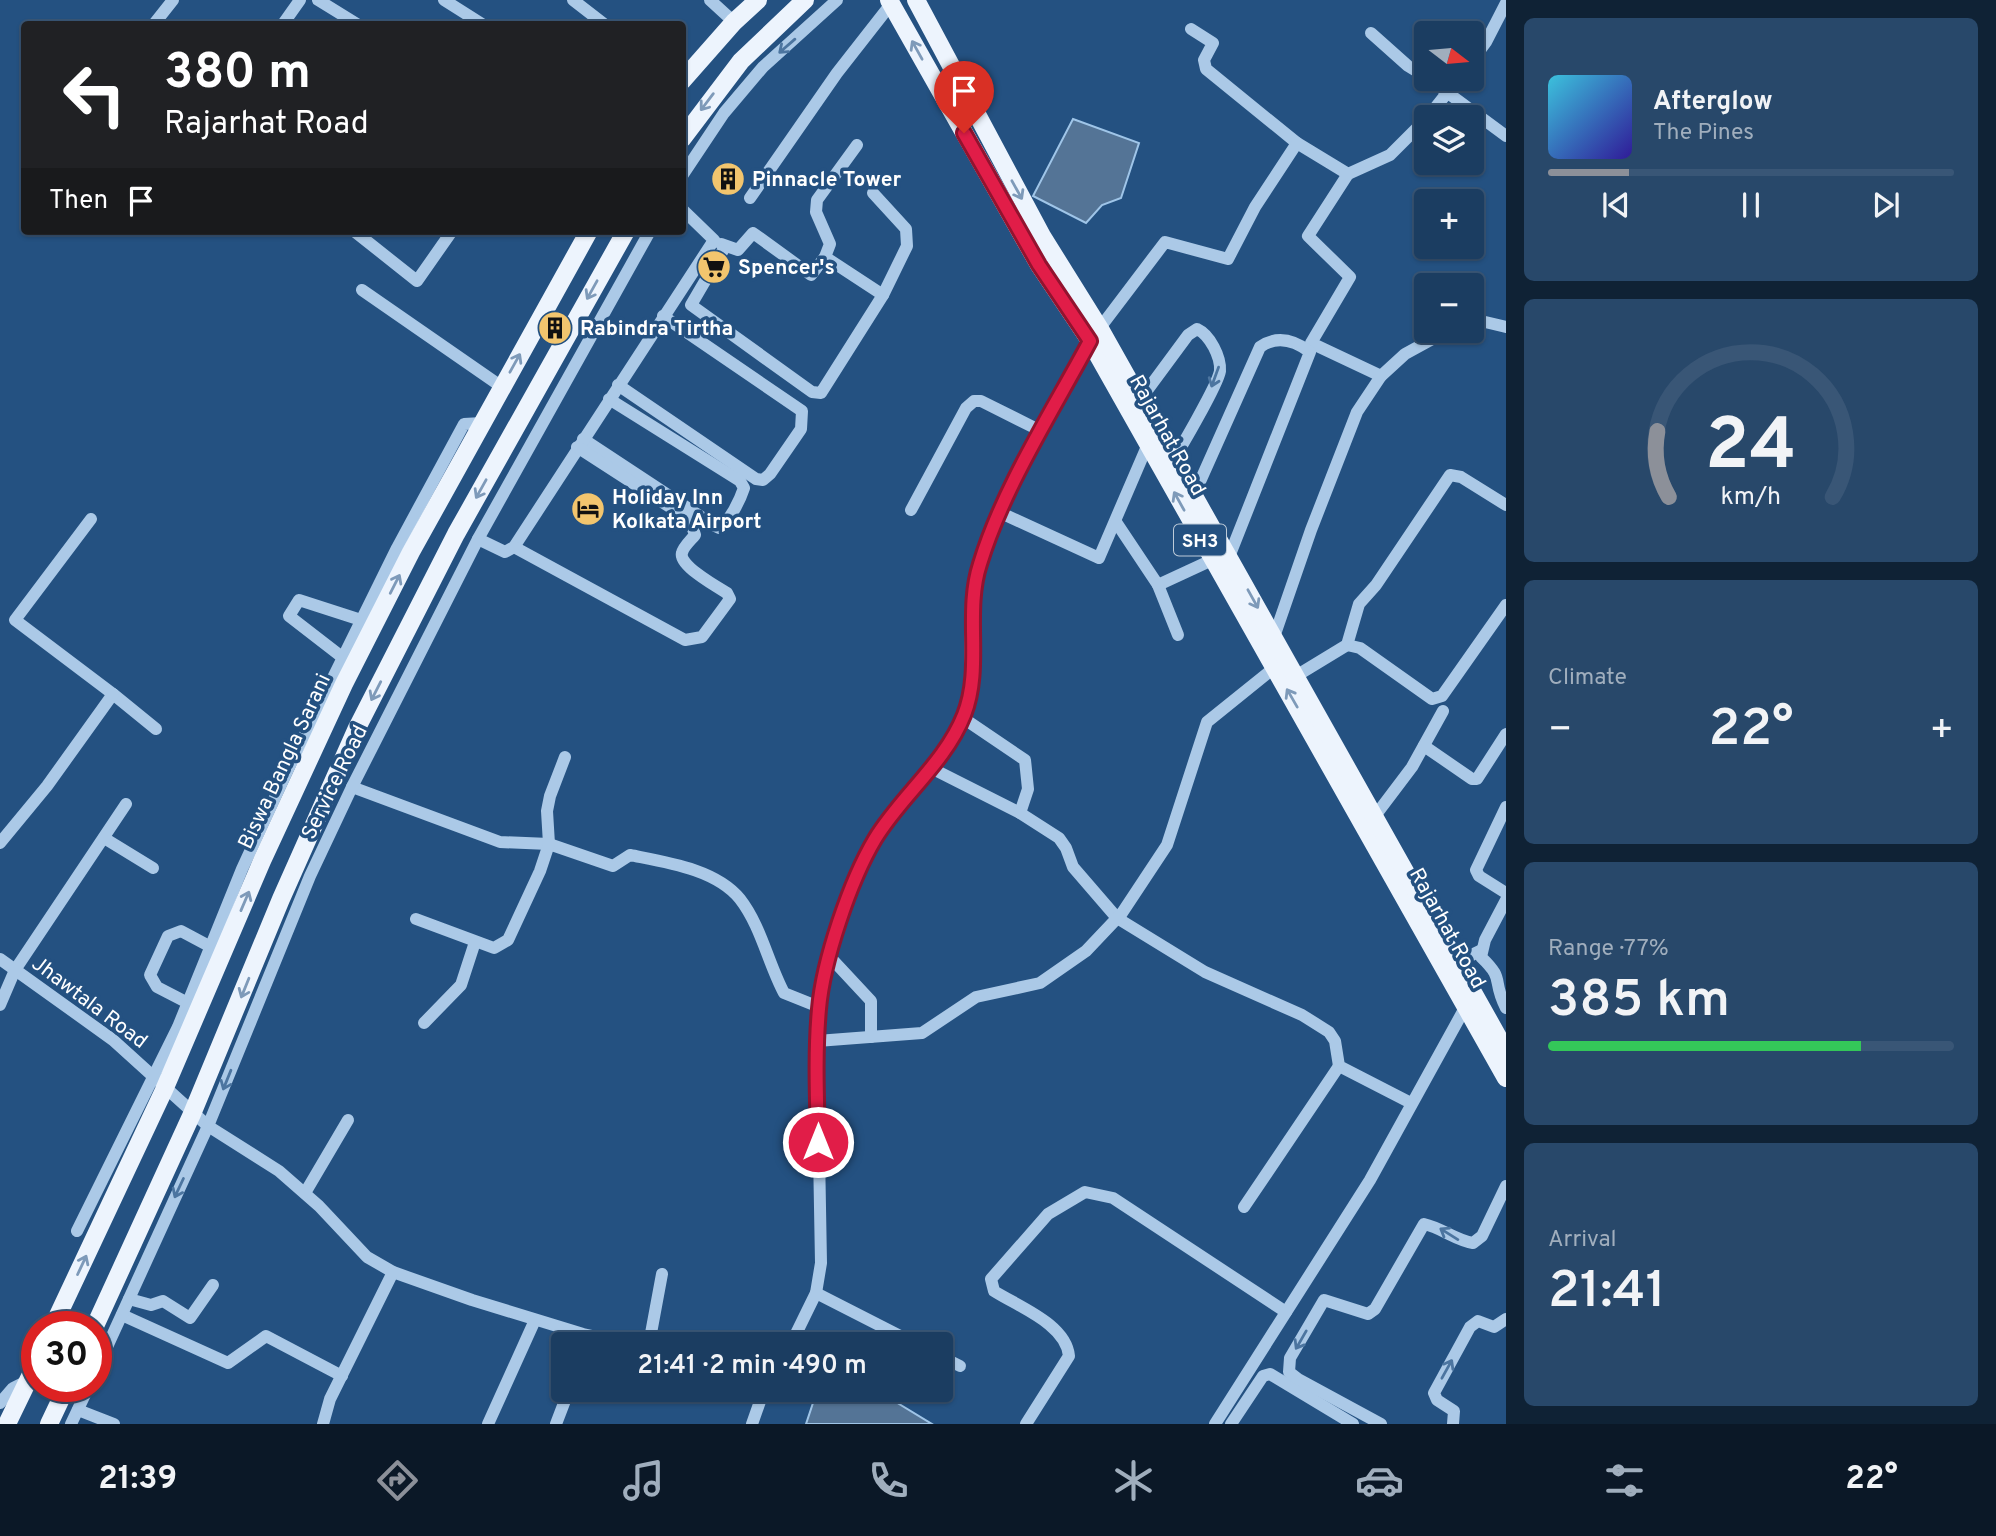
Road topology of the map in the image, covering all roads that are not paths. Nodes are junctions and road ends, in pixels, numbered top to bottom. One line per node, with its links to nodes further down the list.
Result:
1 (173, 0): 13 (street)
2 (300, 0): 14 (street)
3 (318, 0): 15 (street)
4 (444, 0): 16 (street)
5 (573, 0): 17 (street)
6 (710, 0): 18 (street)
7 (758, 0): 18 (main road)
8 (805, 0): 29 (main road, one-way to 29)
9 (837, 0): 32 (street, one-way to 32)
10 (916, 0): 49 (main road, Rajarhat Road / SH3, one-way to 49)
11 (890, 2): 35 (street); 49 (main road, Rajarhat Road / SH3, one-way to 11)
12 (1506, 2): 21 (street)
13 (156, 21)
14 (285, 21)
15 (352, 21)
16 (477, 21)
17 (598, 21)
18 (734, 22): 23 (main road)
19 (1191, 29): 30 (street)
20 (1371, 33): 22 (street)
21 (1484, 44)
22 (1414, 70)
23 (686, 76)
24 (1448, 91): 26 (street)
25 (1450, 91): 28 (street)
26 (1437, 105)
27 (1414, 131): 33 (street)
28 (1505, 132)
29 (686, 134)
30 (1297, 143): 33 (street); 49 (street)
31 (857, 145): 43 (street)
32 (686, 170)
33 (1348, 174): 51 (street)
34 (873, 193): 45 (street)
35 (750, 198)
36 (686, 213): 42 (street)
37 (359, 235): 38 (street)
38 (449, 235)
39 (582, 235): 53 (main road, Biswa Bangla Sarani, one-way to 39)
40 (624, 235): 121 (main road, one-way to 121)
41 (648, 235): 66 (street, Service Road)
42 (720, 244): 43 (street); 45 (street); 46 (street)
43 (825, 257): 45 (street)
44 (362, 290): 53 (street)
45 (883, 295)
46 (663, 316): 52 (street); 52 (street)
47 (1484, 322): 48 (street)
48 (1506, 327)
49 (1095, 335): 55 (main road, Rajarhat Road / SH3); 56 (street); 58 (main road, Rajarhat Road / SH3)
50 (1425, 343): 51 (street)
51 (1381, 376): 74 (street)
52 (618, 385): 54 (street)
53 (502, 387): 68 (main road, Biswa Bangla Sarani)
54 (610, 399): 57 (street); 57 (street)
55 (1140, 400): 59 (main road, Rajarhat Road / SH3); 59 (street, one-way to 59)
56 (1041, 431): 62 (street); 63 (street)
57 (580, 443): 67 (street); 67 (street)
58 (1148, 444): 59 (main road, Rajarhat Road / SH3); 65 (street)
59 (1169, 466): 60 (main road, Rajarhat Road / SH3); 69 (main road, Rajarhat Road / SH3, one-way to 59)
60 (1194, 495): 69 (main road, Rajarhat Road / SH3); 69 (street)
61 (1506, 505): 75 (street)
62 (911, 510)
63 (1001, 513): 65 (street); 81 (street)
64 (91, 519): 79 (street)
65 (1116, 522): 70 (street)
66 (478, 539): 67 (street); 88 (street, Service Road)
67 (514, 547)
68 (404, 550): 72 (street); 87 (main road, Biswa Bangla Sarani, one-way to 68)
69 (1220, 559): 70 (street); 74 (main road, Rajarhat Road / SH3, one-way to 74); 77 (main road, Rajarhat Road / SH3)
70 (1158, 585): 73 (street)
71 (1506, 606): 75 (street)
72 (361, 620): 76 (street); 76 (street)
73 (1178, 635)
74 (1274, 637): 77 (main road, Rajarhat Road / SH3)
75 (1347, 645): 78 (street)
76 (342, 657): 87 (street)
77 (1280, 663): 78 (main road, Rajarhat Road / SH3); 99 (street); 110 (main road, Rajarhat Road / SH3, one-way to 77)
78 (1296, 676): 92 (main road, Rajarhat Road / SH3)
79 (113, 694): 82 (street); 94 (street)
80 (1443, 711): 84 (street)
81 (963, 718): 86 (street); 91 (street)
82 (156, 729)
83 (1506, 734): 84 (street)
84 (1424, 746): 92 (street)
85 (565, 757): 95 (street)
86 (931, 768): 91 (street); 104 (street)
87 (296, 770): 102 (street); 119 (main road, Biswa Bangla Sarani, one-way to 87)
88 (352, 788): 95 (street); 123 (street, Service Road, one-way to 123)
89 (126, 804): 93 (street)
90 (1506, 807): 97 (street)
91 (1020, 813): 99 (street)
92 (1375, 816): 106 (main road, Rajarhat Road / SH3)
93 (104, 838): 96 (street); 107 (street)
94 (0, 843)
95 (549, 844): 101 (street); 111 (street)
96 (153, 868)
97 (1506, 893)
98 (1506, 900): 103 (street)
99 (1117, 918): 114 (street); 117 (street)
100 (416, 919): 101 (street)
101 (475, 943): 113 (street)
102 (211, 947): 108 (street); 108 (street)
103 (1482, 950): 106 (street); 112 (street)
104 (831, 957): 111 (street); 114 (street)
105 (0, 960): 107 (street, Jhawtala Road)
106 (1457, 962): 116 (main road, Rajarhat Road / SH3)
107 (15, 970): 109 (street); 119 (street, Jhawtala Road)
108 (188, 1003): 119 (street)
109 (0, 1005)
110 (1466, 1006): 118 (main road, Rajarhat Road / SH3); 120 (street)
111 (819, 1007): 115 (street)
112 (1506, 1008)
113 (424, 1023)
114 (872, 1037): 115 (street)
115 (817, 1041): 131 (street)
116 (1506, 1051)
117 (1339, 1066): 120 (street); 126 (street)
118 (1506, 1077)
119 (159, 1084): 121 (street, Jhawtala Road); 127 (street); 133 (main road, Biswa Bangla Sarani, one-way to 119)
120 (1411, 1103): 135 (street)
121 (192, 1114): 123 (street, Jhawtala Road); 134 (main road)
122 (348, 1120): 125 (street)
123 (208, 1126): 125 (street, Jhawtala Road); 132 (street, Service Road, one-way to 132)
124 (1506, 1186): 155 (street, one-way to 155)
125 (305, 1194): 128 (street, Jhawtala Road)
126 (1244, 1207)
127 (77, 1231)
128 (393, 1272): 138 (street, Jhawtala Road); 146 (street)
129 (662, 1274): 140 (street)
130 (214, 1285): 132 (street)
131 (816, 1293): 141 (street); 142 (street)
132 (129, 1299): 136 (street, Service Road)
133 (60, 1311)
134 (102, 1311)
135 (1286, 1312): 164 (street); 165 (street)
136 (122, 1315): 143 (street, Service Road); 146 (street)
137 (1506, 1319): 168 (street, one-way to 137)
138 (535, 1320): 139 (street, Jhawtala Road); 161 (street)
139 (567, 1332)
140 (651, 1332)
141 (798, 1332)
142 (892, 1332)
143 (112, 1337)
144 (953, 1362): 145 (street)
145 (960, 1366)
146 (342, 1376): 160 (street)
147 (21, 1384): 149 (street)
148 (21, 1396): 156 (main road)
149 (0, 1402)
150 (59, 1402): 157 (main road)
151 (82, 1402): 154 (street)
152 (564, 1402): 162 (street)
153 (760, 1402): 163 (street)
154 (78, 1410): 158 (street); 159 (street)
155 (1355, 1420): 166 (street); 167 (street)
156 (7, 1424)
157 (49, 1424)
158 (71, 1424)
159 (114, 1424)
160 (323, 1424)
161 (488, 1424)
162 (556, 1424)
163 (752, 1424)
164 (1026, 1424)
165 (1215, 1424)
166 (1231, 1424)
167 (1381, 1424)
168 (1453, 1424)

